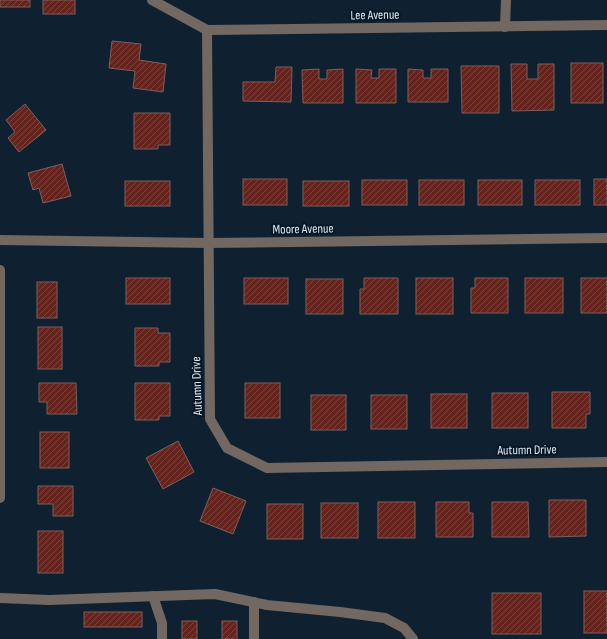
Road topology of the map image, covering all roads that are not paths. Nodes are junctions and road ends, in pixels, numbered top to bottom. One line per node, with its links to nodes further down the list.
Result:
1 (152, 0): 5 (street, Lee Avenue)
2 (506, 0): 4 (street)
3 (607, 25): 4 (street, Lee Avenue)
4 (505, 27): 5 (street, Lee Avenue)
5 (207, 30): 8 (street, Autumn Drive)
6 (607, 238): 8 (street, Moore Avenue)
7 (0, 240): 8 (street, Moore Avenue)
8 (208, 243): 10 (street, Autumn Drive)
9 (0, 270): 11 (street)
10 (607, 462)
11 (0, 498)
12 (153, 596): 13 (street); 14 (street); 15 (street)
13 (0, 598)
14 (254, 602): 16 (street); 17 (street)
15 (162, 639)
16 (254, 639)
17 (413, 639)

